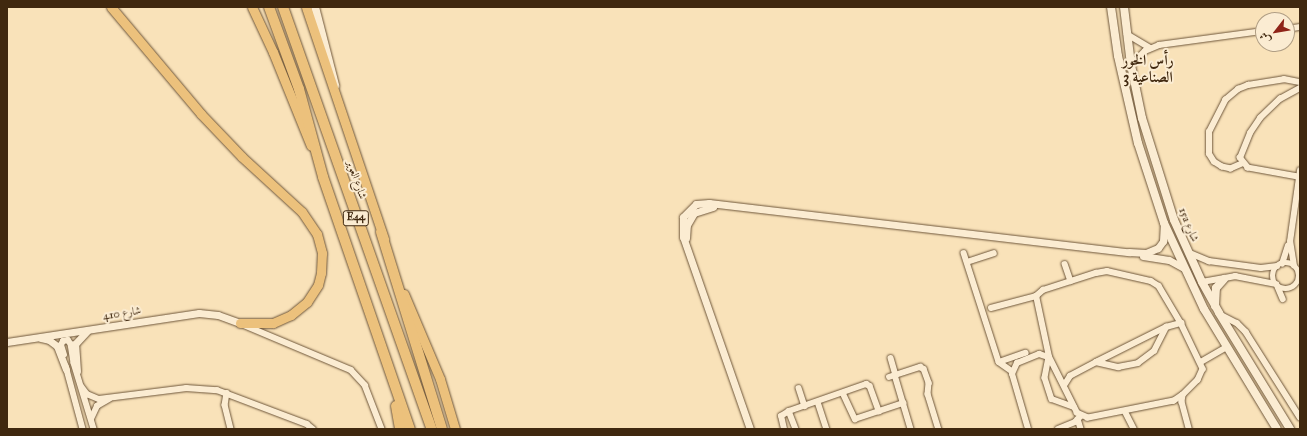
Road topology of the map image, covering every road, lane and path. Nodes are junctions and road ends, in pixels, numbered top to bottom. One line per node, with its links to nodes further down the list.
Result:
1 (111, 7): 42 (main road)
2 (252, 7): 20 (main road)
3 (269, 7): 20 (highway, E44)
4 (283, 7): 86 (highway, شارع العوير / E44)
5 (306, 7): 16 (main road)
6 (316, 7): 16 (main road)
7 (1111, 7): 12 (main road, 15a شارع)
8 (1124, 7): 10 (main road, 15a شارع)
9 (1255, 33): 11 (street)
10 (1126, 34): 11 (street); 13 (main road, 15a شارع)
11 (1150, 48): 13 (street)
12 (1118, 56): 17 (main road); 22 (main road, 15a شارع)
13 (1131, 65): 17 (main road, 15a شارع)
14 (1300, 82): 18 (street)
15 (1300, 88): 18 (street)
16 (336, 92): 23 (main road)
17 (1142, 118): 26 (main road, 15a شارع)
18 (1242, 164): 21 (street)
19 (1300, 171): 21 (street)
20 (323, 177): 58 (highway, E44)
21 (1298, 177): 24 (street)
22 (1164, 223): 25 (street); 32 (main road, 15a شارع); 36 (main road)
23 (381, 232): 87 (highway); 88 (main road)
24 (1290, 242): 31 (street); 33 (street)
25 (1129, 252): 32 (street); 89 (street)
26 (1187, 252): 31 (street); 36 (main road, 15a شارع)
27 (964, 253): 29 (street)
28 (994, 253): 29 (street)
29 (967, 262): 52 (street)
30 (1065, 264): 35 (street)
31 (1280, 265): 33 (street); 37 (street)
32 (1182, 267): 48 (main road, 15a شارع)
33 (1297, 268): 38 (street)
34 (1224, 279): 36 (street); 37 (street); 41 (main road)
35 (1071, 281): 39 (street); 43 (street)
36 (1202, 282): 41 (main road, 15a شارع)
37 (1277, 285): 38 (street); 38 (street)
38 (1295, 286)
39 (1036, 296): 40 (street); 50 (street)
40 (991, 308)
41 (1217, 310): 75 (street); 101 (main road, 15a شارع)
42 (240, 323): 45 (street, شارع 410); 83 (street)
43 (1181, 323): 44 (street); 54 (street)
44 (1166, 327): 53 (street); 53 (street)
45 (89, 330): 46 (street, شارع 410); 56 (street)
46 (37, 337): 47 (street, شارع 410); 55 (street)
47 (7, 342)
48 (1225, 348): 54 (street); 100 (main road, 15a شارع)
49 (1025, 353): 52 (street)
50 (1049, 357): 57 (street); 60 (street); 70 (street)
51 (891, 358): 59 (street)
52 (999, 362): 57 (street)
53 (1096, 362): 60 (street)
54 (1202, 362): 65 (street)
55 (66, 369): 56 (street); 78 (street)
56 (76, 371): 61 (street)
57 (1012, 371): 95 (street)
58 (389, 373): 84 (highway); 85 (highway, E44)
59 (893, 376): 68 (street); 94 (street)
60 (1065, 384): 70 (street)
61 (82, 387): 66 (street); 77 (street)
62 (799, 388): 69 (street)
63 (227, 393): 66 (street); 74 (street); 80 (street)
64 (843, 393): 67 (street); 72 (street); 72 (street)
65 (1183, 395): 73 (street); 99 (street)
66 (111, 398): 77 (street)
67 (818, 402): 69 (street); 92 (street)
68 (903, 403): 72 (street); 93 (street)
69 (806, 406): 71 (street)
70 (1074, 407): 76 (street)
71 (789, 411): 90 (street); 91 (street)
72 (879, 411)
73 (1125, 411): 76 (street); 98 (street)
74 (290, 417): 81 (street); 82 (street)
75 (1300, 417)
76 (1079, 418): 96 (street); 97 (street)
77 (91, 419): 79 (street)
78 (84, 429)
79 (94, 429)
80 (231, 429)
81 (307, 429)
82 (313, 429)
83 (382, 429)
84 (400, 429)
85 (410, 429)
86 (432, 429)
87 (442, 429)
88 (455, 429)
89 (750, 429)
90 (784, 429)
91 (796, 429)
92 (827, 429)
93 (911, 429)
94 (939, 429)
95 (1028, 429)
96 (1058, 429)
97 (1081, 429)
98 (1134, 429)
99 (1189, 429)
100 (1276, 429)
101 (1290, 429)

